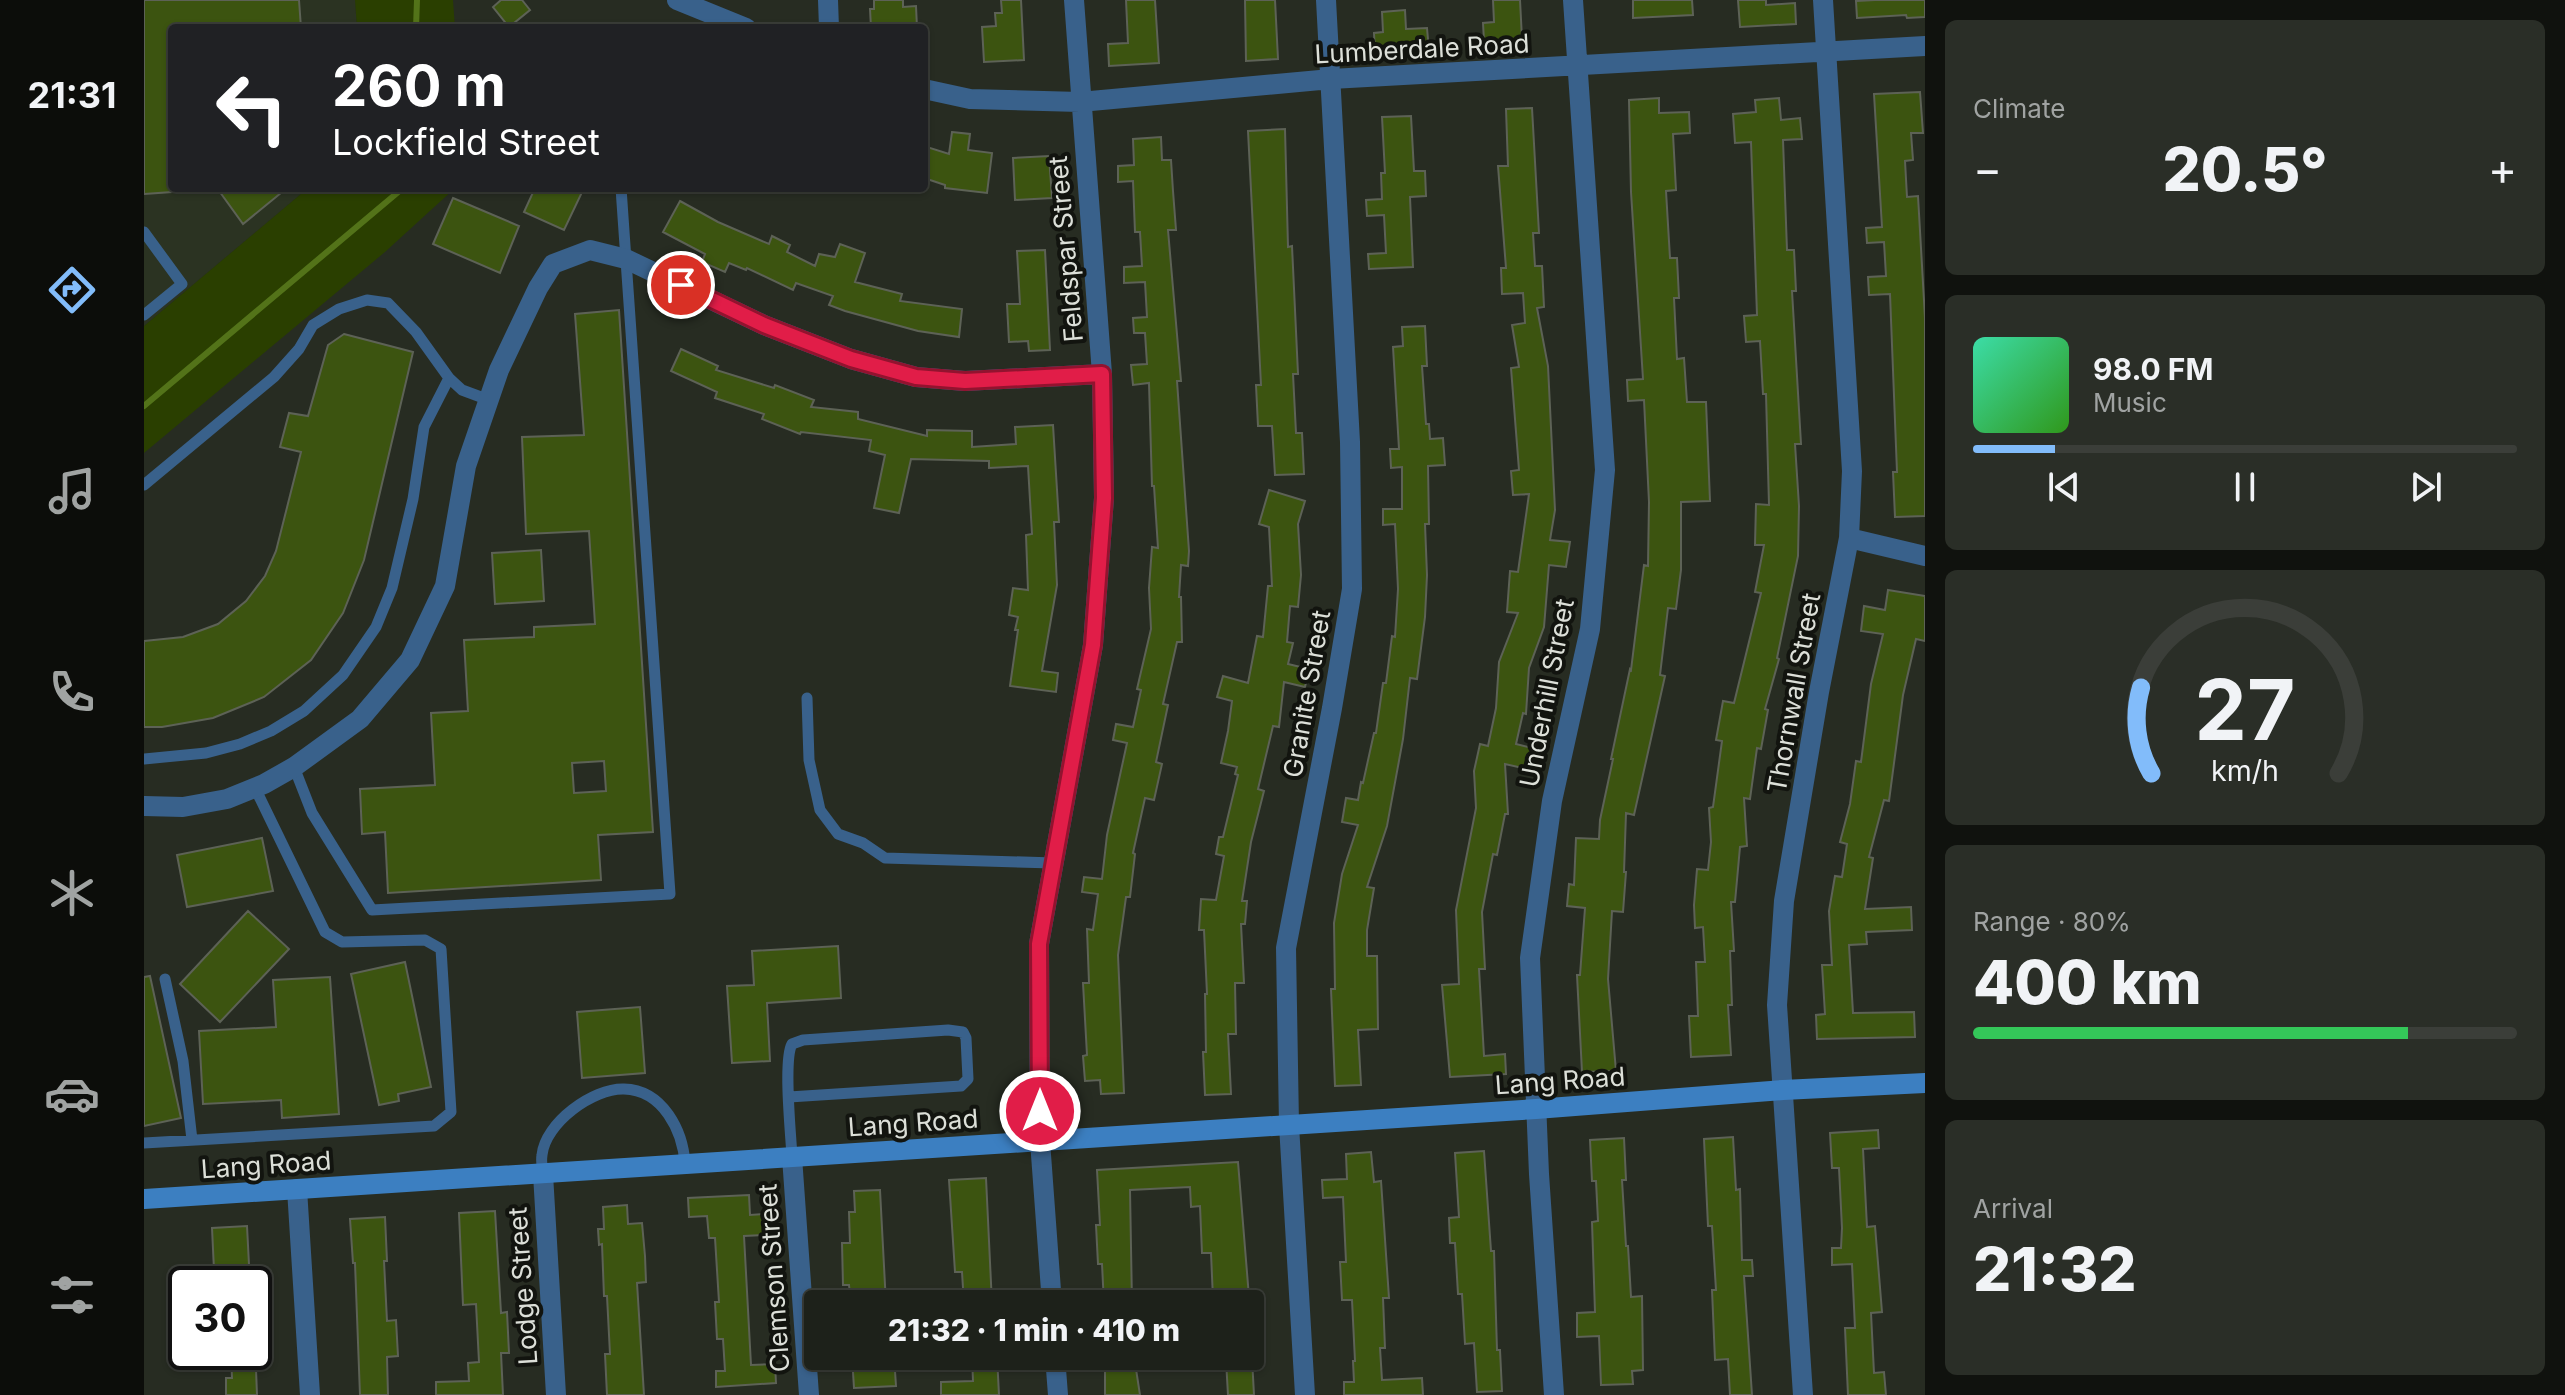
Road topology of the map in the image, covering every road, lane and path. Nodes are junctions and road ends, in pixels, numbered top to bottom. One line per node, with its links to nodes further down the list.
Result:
1 (677, 0): 7 (street)
2 (828, 0): 8 (street)
3 (1074, 0): 14 (street, Feldspar Street)
4 (1326, 0): 12 (street, Granite Street)
5 (1573, 0): 11 (street, Underhill Street)
6 (1823, 0): 10 (street, Thornwall Street)
7 (736, 24)
8 (829, 24)
9 (1925, 46): 10 (street, Lumberdale Road)
10 (1826, 52): 11 (street, Lumberdale Road); 23 (street, Thornwall Street)
11 (1578, 66): 12 (street, Lumberdale Road); 35 (street, Underhill Street)
12 (1331, 79): 14 (street, Lumberdale Road); 36 (street, Granite Street)
13 (928, 90): 14 (street, Lumberdale Road)
14 (1080, 102): 19 (street, Feldspar Street)
15 (621, 192): 17 (lane)
16 (144, 232): 18 (lane)
17 (626, 259): 19 (street); 21 (street); 27 (lane)
18 (144, 315)
19 (1102, 374): 30 (street, Feldspar Street)
20 (449, 378): 21 (lane); 22 (lane); 26 (lane)
21 (489, 400): 27 (street)
22 (144, 485)
23 (1849, 538): 24 (street); 33 (street, Thornwall Street)
24 (1925, 556)
25 (807, 698): 30 (lane)
26 (144, 759)
27 (294, 767): 28 (street)
28 (255, 788): 29 (street); 37 (lane)
29 (144, 806)
30 (1054, 863): 38 (street, Feldspar Street)
31 (165, 979): 37 (lane)
32 (1925, 1083): 33 (street, Lang Road)
33 (1783, 1090): 35 (street, Lang Road); 53 (street, Thornwall Street)
34 (789, 1097): 34 (lane); 40 (lane)
35 (1536, 1109): 36 (street, Lang Road); 52 (street, Underhill Street)
36 (1289, 1125): 38 (street, Lang Road); 51 (street, Granite Street)
37 (192, 1140): 39 (lane)
38 (1040, 1141): 40 (street, Lang Road); 45 (street, Feldspar Street)
39 (144, 1143)
40 (792, 1157): 41 (street, Lang Road); 49 (street, Clemson Street)
41 (685, 1164): 42 (street, Lang Road); 42 (lane)
42 (543, 1174): 43 (street, Lang Road); 48 (street, Lodge Street)
43 (297, 1189): 44 (street, Lang Road); 47 (street)
44 (144, 1199)
45 (1051, 1290)
46 (1056, 1370): 50 (street)
47 (310, 1395)
48 (556, 1395)
49 (809, 1395)
50 (1058, 1395)
51 (1305, 1395)
52 (1554, 1395)
53 (1803, 1395)

